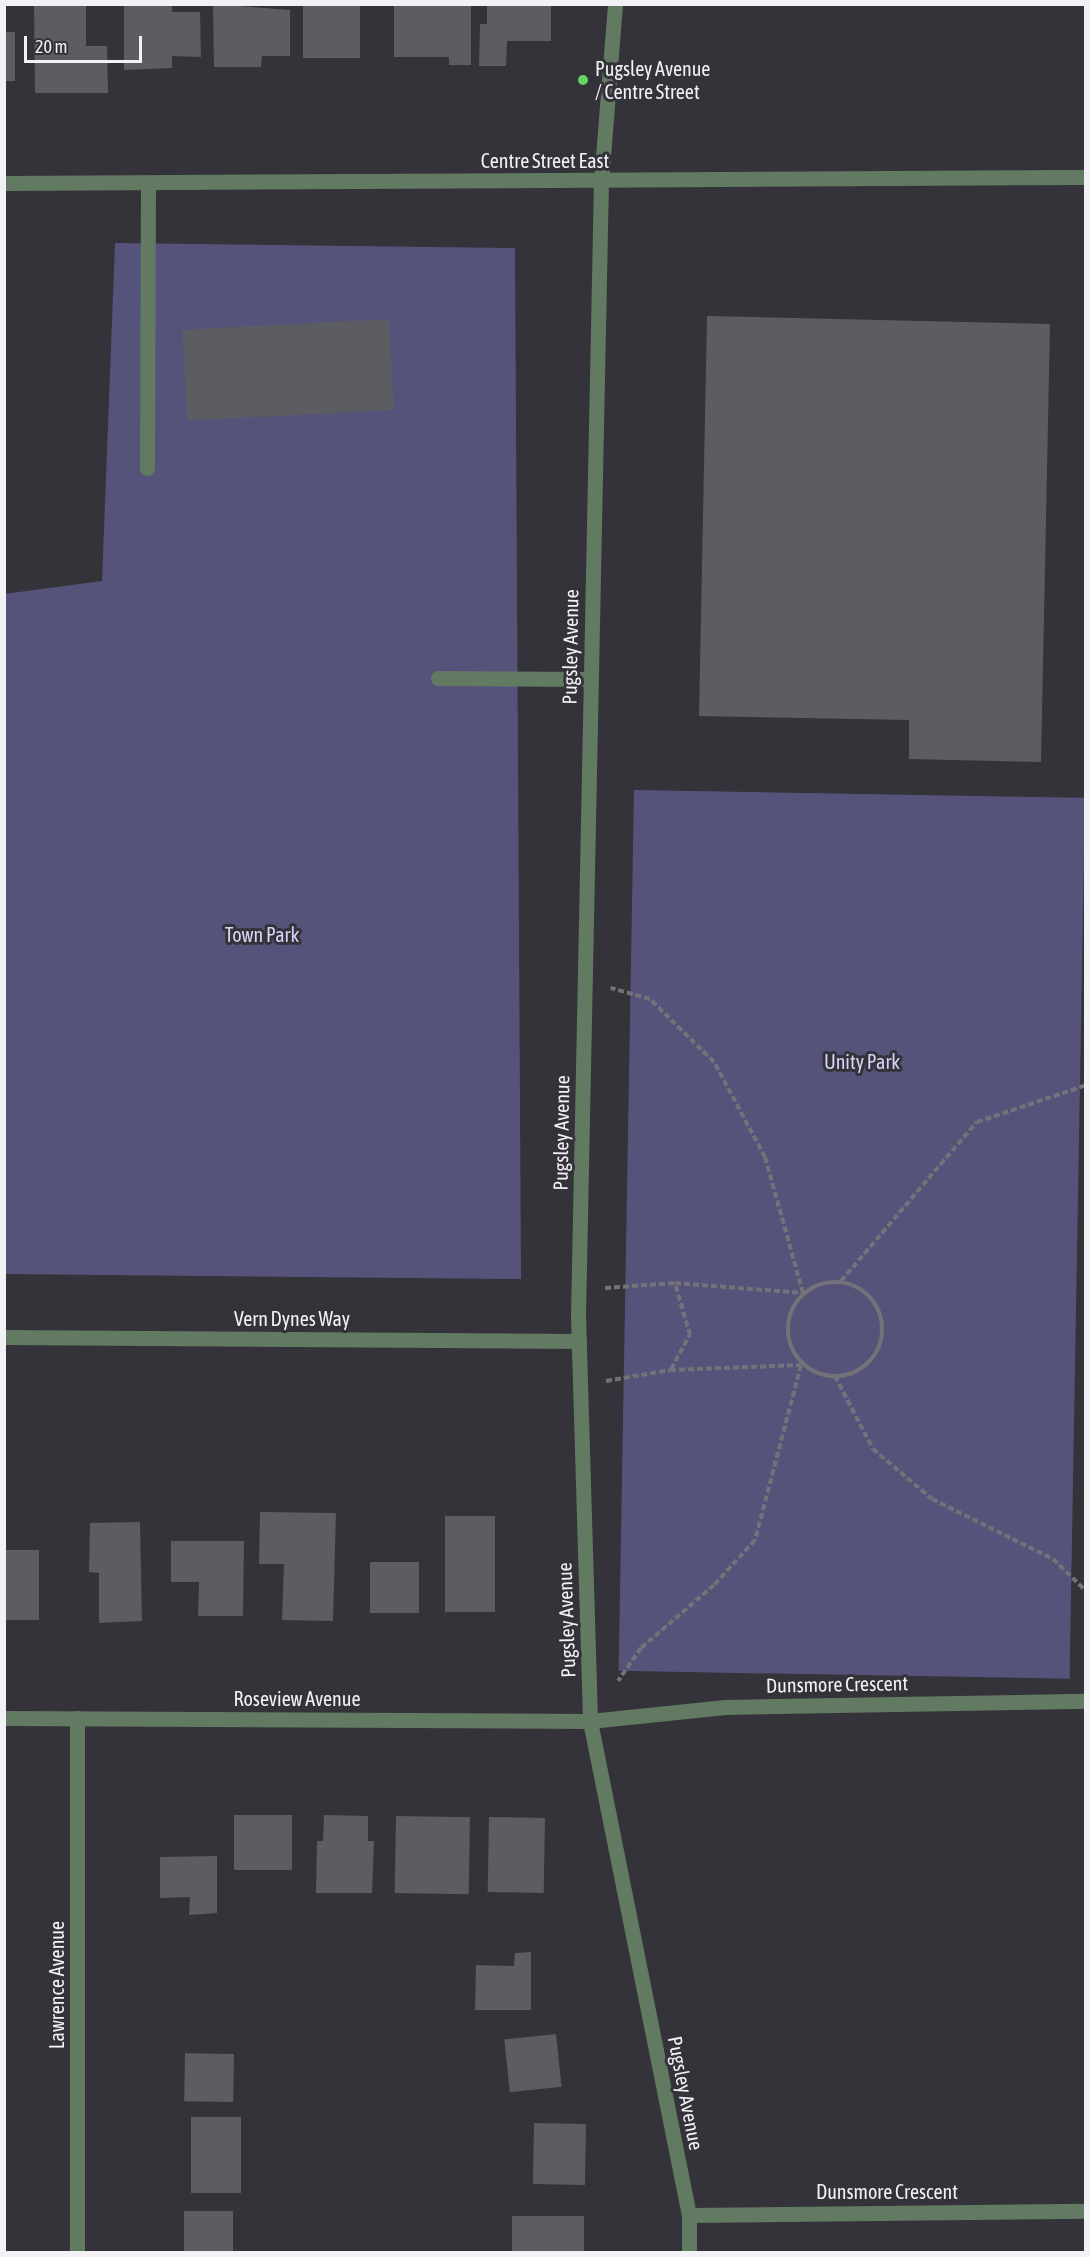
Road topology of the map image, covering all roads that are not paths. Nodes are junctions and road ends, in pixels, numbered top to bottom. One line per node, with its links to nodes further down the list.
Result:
1 (615, 4): 3 (street, Pugsley Avenue)
2 (1086, 177): 3 (street, Centre Street East)
3 (601, 180): 5 (street, Centre Street East); 8 (street, Pugsley Avenue)
4 (4, 183): 5 (street, Centre Street East)
5 (148, 183): 6 (street)
6 (147, 468)
7 (438, 678): 8 (street)
8 (590, 679): 10 (street, Pugsley Avenue)
9 (4, 1337): 10 (street, Vern Dynes Way)
10 (579, 1341): 14 (street, Pugsley Avenue)
11 (1086, 1701): 14 (street, Dunsmore Crescent)
12 (4, 1718): 13 (street, Roseview Avenue)
13 (77, 1718): 14 (street, Roseview Avenue); 17 (street, Lawrence Avenue)
14 (590, 1720): 16 (street, Pugsley Avenue)
15 (1086, 2211): 16 (street, Dunsmore Crescent)
16 (689, 2215): 18 (street, Pugsley Avenue)
17 (77, 2253)
18 (689, 2253)

